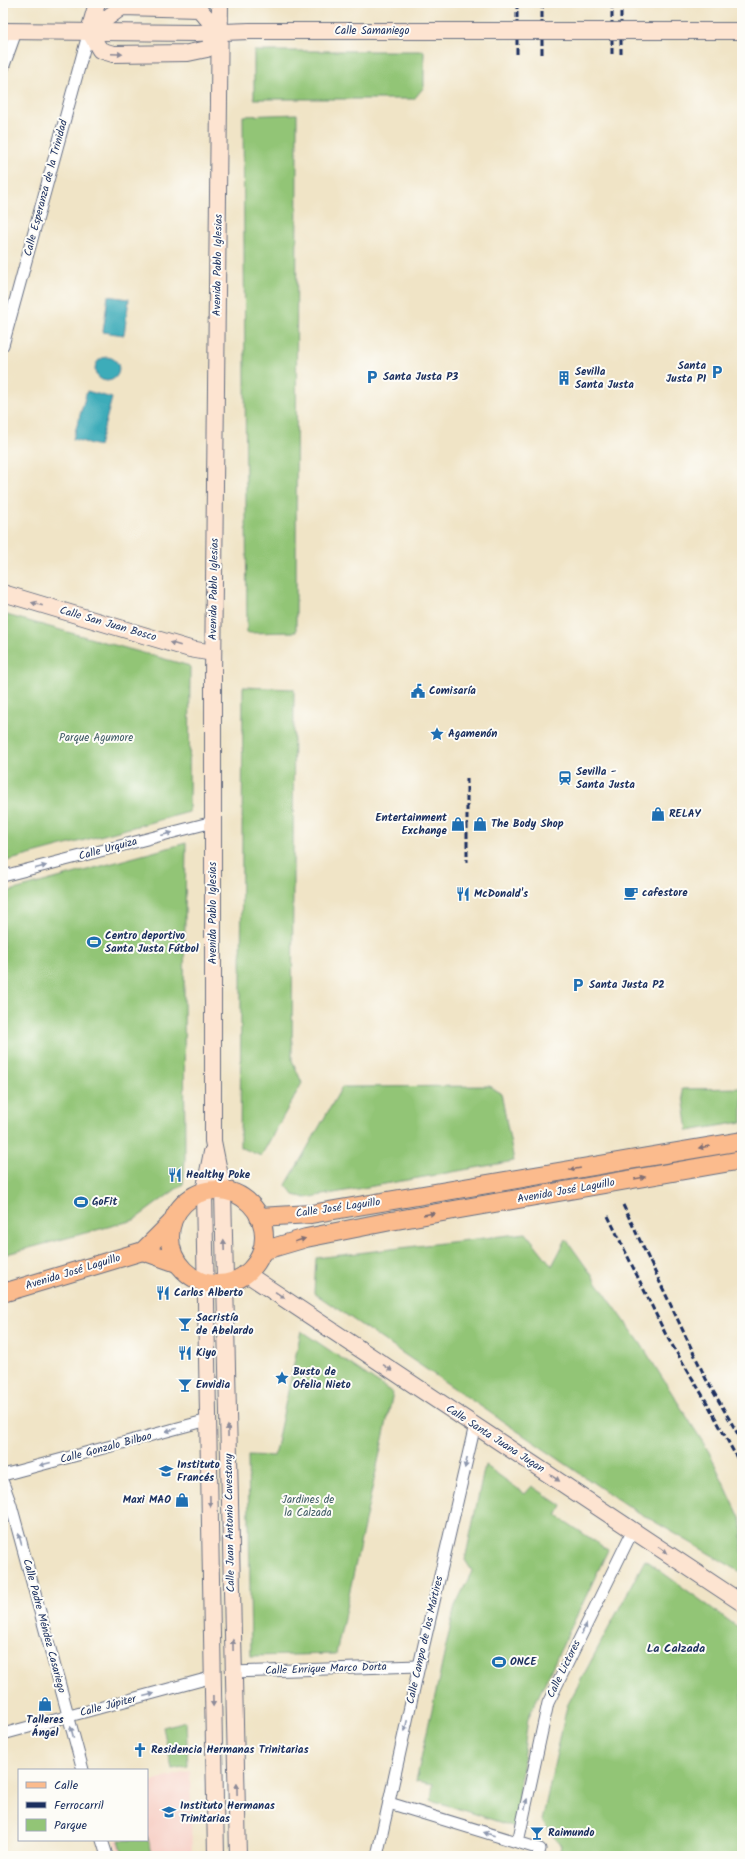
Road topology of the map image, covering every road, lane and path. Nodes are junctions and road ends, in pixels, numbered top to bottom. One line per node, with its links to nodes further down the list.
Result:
1 (96, 3): 3 (main road)
2 (220, 3): 6 (main road, Avenida Pablo Iglesias)
3 (90, 31): 5 (main road, Calle Samaniego); 6 (main road, Calle Samaniego); 6 (main road); 7 (main road, one-way to 7); 10 (street, Calle Esperanza de la Trinidad)
4 (742, 31): 6 (main road, Calle Samaniego, bridge)
5 (10, 32): 9 (street)
6 (220, 33): 7 (main road); 8 (main road, Avenida Pablo Iglesias)
7 (186, 54): 8 (main road)
8 (220, 66): 12 (main road, Avenida Pablo Iglesias)
9 (3, 68)
10 (3, 344)
11 (3, 594): 12 (main road, Calle San Juan Bosco, one-way to 11)
12 (213, 653): 13 (main road, Avenida Pablo Iglesias)
13 (213, 822): 14 (street, Calle Urquiza, one-way to 13); 16 (main road, Avenida Pablo Iglesias)
14 (3, 876)
15 (742, 1141): 20 (main road, Avenida José Laguillo, one-way to 20)
16 (213, 1145): 18 (main road, Calle Juan Antonio Cavestany); 19 (main road, Calle Juan Antonio Cavestany)
17 (742, 1160): 22 (main road, Avenida José Laguillo, one-way to 17)
18 (223, 1190): 19 (main road); 21 (main road); 29 (main road, Calle Juan Antonio Cavestany, one-way to 18)
19 (204, 1192): 23 (main road); 28 (main road, Calle Juan Antonio Cavestany)
20 (392, 1200): 21 (main road, Calle José Laguillo)
21 (259, 1217): 25 (main road)
22 (391, 1221): 25 (main road, Calle José Laguillo, one-way to 22)
23 (172, 1222): 24 (main road); 26 (main road)
24 (143, 1251): 26 (main road); 30 (main road, Avenida José Laguillo)
25 (262, 1251): 27 (main road)
26 (177, 1263): 28 (main road)
27 (247, 1274): 29 (main road); 32 (main road, Calle Santa Juana Jugan, one-way to 32)
28 (206, 1284): 29 (main road); 31 (main road, Calle Juan Antonio Cavestany)
29 (225, 1284): 38 (main road, Calle Juan Antonio Cavestany, one-way to 29)
30 (3, 1293)
31 (208, 1420): 33 (street, Calle Gonzalo Bilbao, one-way to 33); 39 (main road, Calle Juan Antonio Cavestany, one-way to 39)
32 (475, 1425): 35 (main road, Calle Santa Juana Jugan, one-way to 35); 37 (street, Calle Campo de los Mártires, one-way to 37)
33 (3, 1475)
34 (3, 1483): 40 (street, Calle Padre Méndez Casariego, one-way to 34)
35 (633, 1530): 36 (main road, Calle Santa Juana Jugan, one-way to 36); 45 (street, Calle Lictores, one-way to 35)
36 (742, 1603)
37 (419, 1666): 38 (street, Calle Enrique Marco Dorta); 43 (street, Calle Campo de los Mártires, one-way to 43)
38 (233, 1672): 49 (main road, Calle Juan Antonio Cavestany, one-way to 38)
39 (213, 1677): 40 (street, Calle Júpiter, one-way to 39); 48 (main road, Calle Juan Antonio Cavestany, one-way to 48)
40 (68, 1717): 41 (street, Calle Júpiter); 42 (street, Calle Padre Méndez Casariego, one-way to 40)
41 (3, 1734)
42 (83, 1769)
43 (389, 1803): 45 (street, one-way to 43); 50 (street, Calle Campo de los Mártires)
44 (102, 1841): 47 (street)
45 (518, 1842): 46 (street)
46 (539, 1852)
47 (107, 1856)
48 (216, 1856)
49 (238, 1856)
50 (377, 1856)

